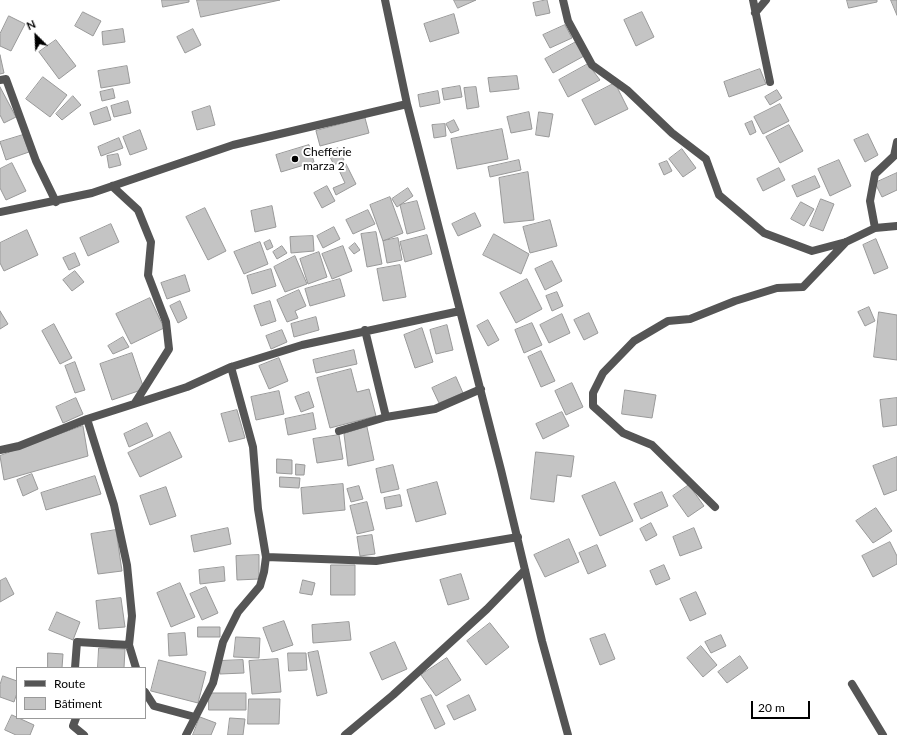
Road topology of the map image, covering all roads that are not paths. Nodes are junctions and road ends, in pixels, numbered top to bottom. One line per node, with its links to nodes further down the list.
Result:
1 (385, 0): 8 (street)
2 (563, 0): 15 (street)
3 (753, 0): 5 (street)
4 (766, 0): 5 (street)
5 (755, 13): 7 (street)
6 (0, 80): 11 (street)
7 (770, 82)
8 (407, 104): 10 (street); 16 (street)
9 (897, 142): 14 (street)
10 (112, 186): 11 (street); 20 (street)
11 (56, 202): 12 (street)
12 (0, 212)
13 (897, 226): 14 (street)
14 (875, 228): 15 (street)
15 (846, 242): 25 (street)
16 (460, 312): 17 (street); 19 (street)
17 (366, 330): 18 (street); 21 (street)
18 (231, 367): 20 (street); 27 (street)
19 (480, 389): 21 (street); 26 (street)
20 (136, 403): 22 (street)
21 (386, 417): 23 (street)
22 (87, 419): 24 (street); 29 (street)
23 (339, 431)
24 (0, 450)
25 (715, 507)
26 (518, 537): 27 (street); 28 (street)
27 (266, 557): 34 (street)
28 (525, 570): 38 (street); 39 (street)
29 (130, 645): 30 (street); 31 (street)
30 (75, 667)
31 (136, 667)
32 (852, 684): 40 (street)
33 (146, 694): 34 (street)
34 (195, 717): 37 (street)
35 (76, 719): 36 (street)
36 (84, 735)
37 (186, 735)
38 (345, 735)
39 (568, 735)
40 (883, 735)

